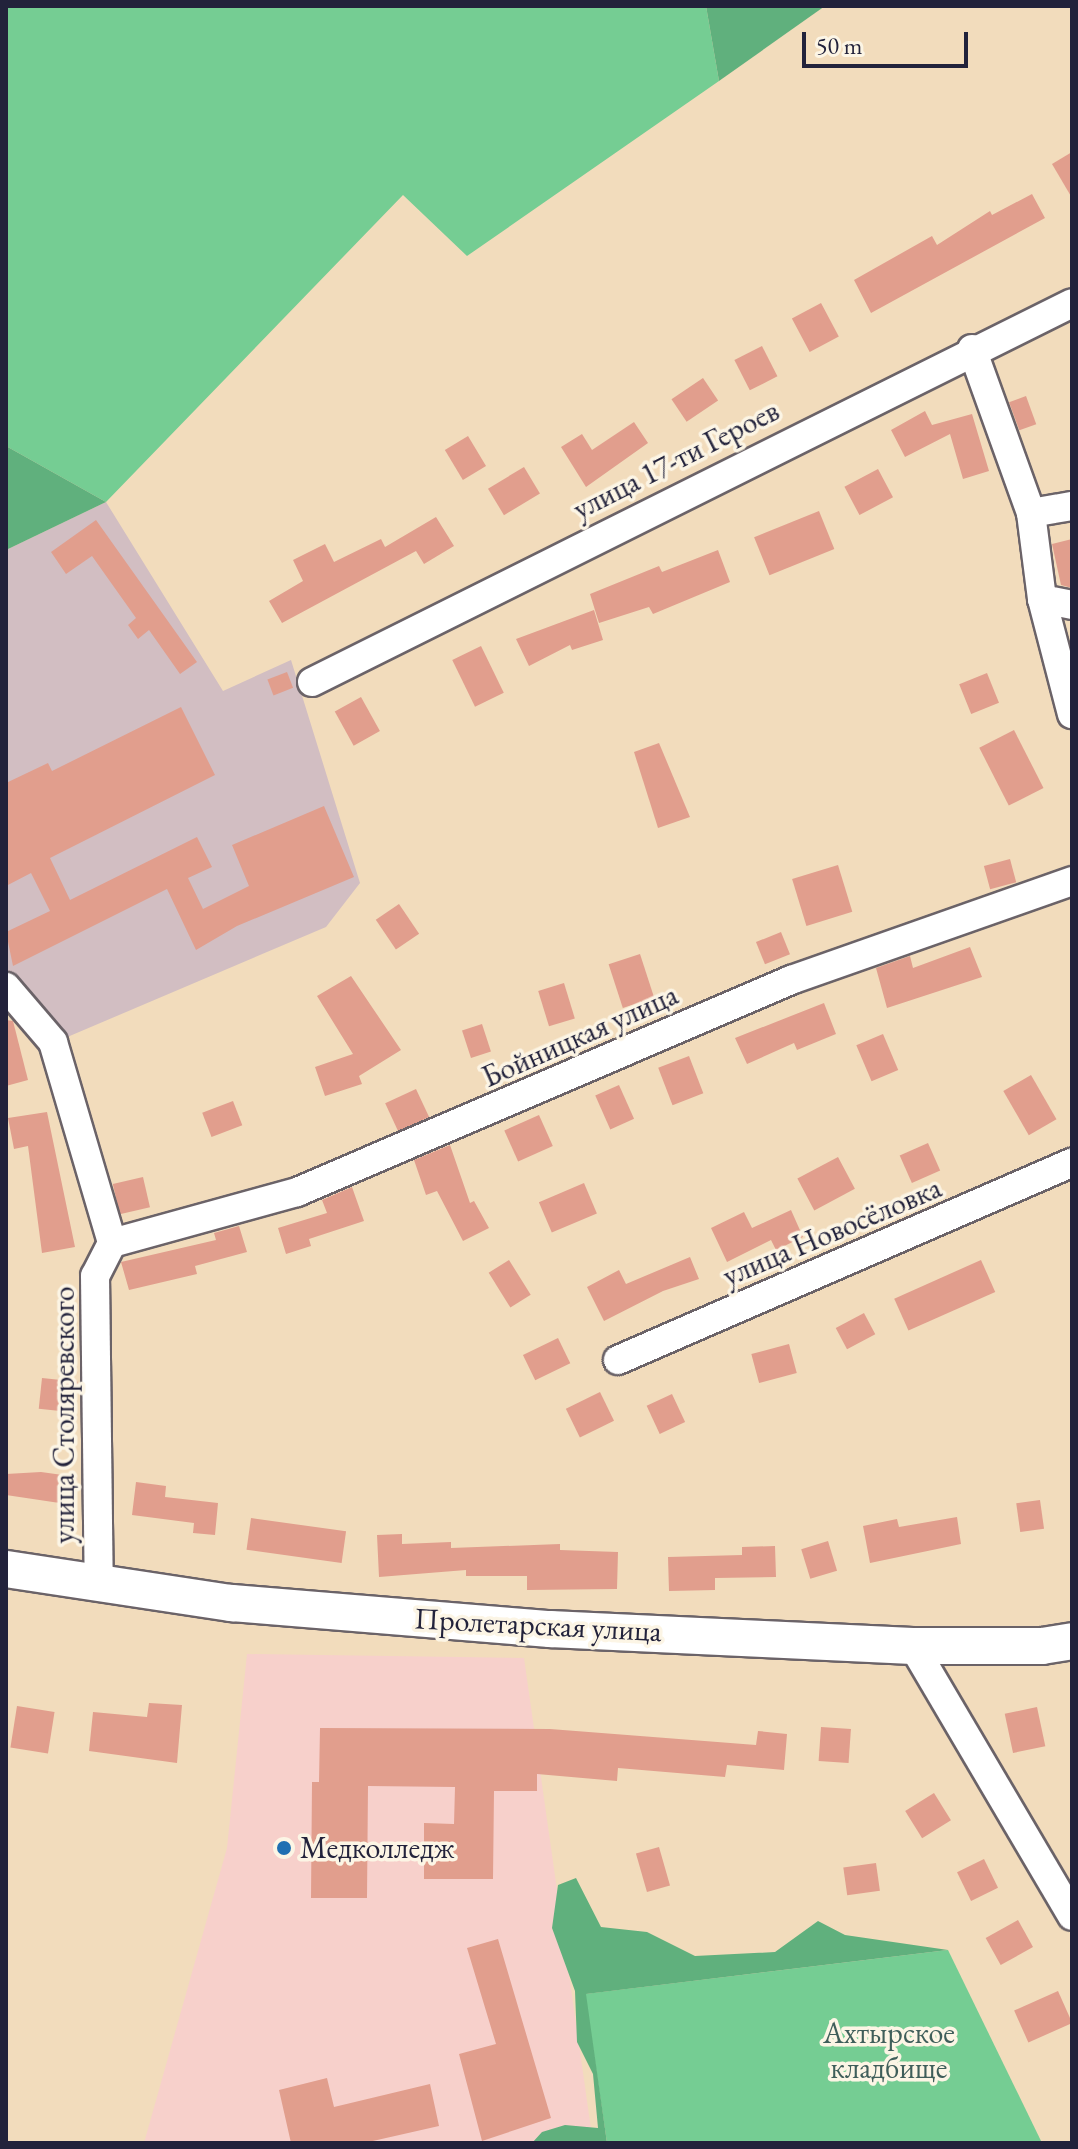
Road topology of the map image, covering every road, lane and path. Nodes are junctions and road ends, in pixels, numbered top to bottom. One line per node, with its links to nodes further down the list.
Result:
1 (1072, 303): 2 (street, улица 17-ти Героев)
2 (972, 349): 4 (street); 7 (street, улица 17-ти Героев)
3 (1072, 506): 4 (street)
4 (1031, 513): 5 (street)
5 (1042, 599): 6 (street); 8 (street)
6 (1072, 605)
7 (312, 682)
8 (1072, 714)
9 (1072, 881): 12 (street, Бойницкая улица)
10 (6, 987): 12 (street)
11 (1072, 1163): 13 (street, улица Новосёловка)
12 (112, 1243): 15 (street, улица Столяревского)
13 (618, 1360)
14 (6, 1569): 15 (main road, Пролетарская улица)
15 (99, 1585): 17 (main road, Пролетарская улица)
16 (1072, 1641): 17 (main road, Пролетарская улица)
17 (913, 1646): 18 (street)
18 (1072, 1916)

